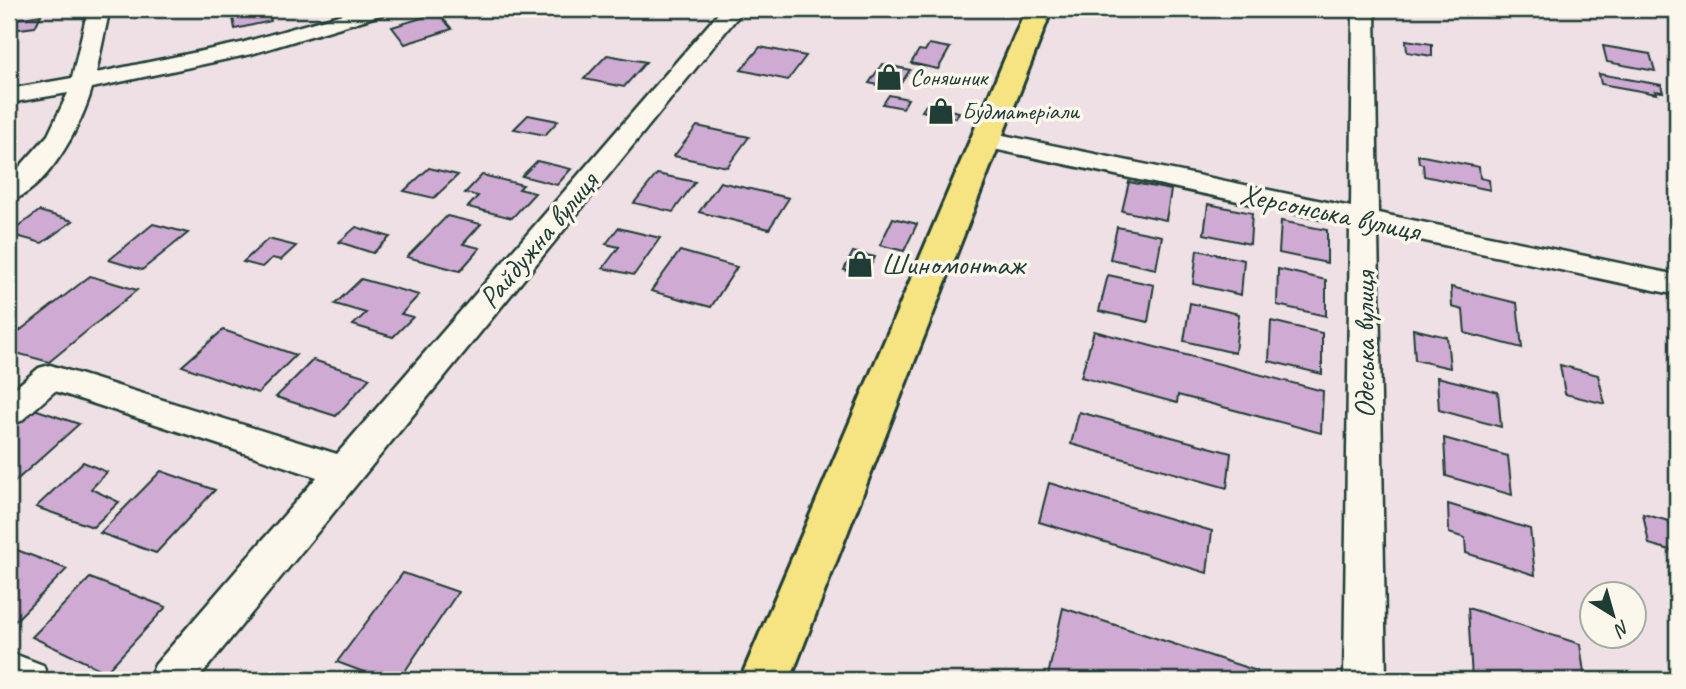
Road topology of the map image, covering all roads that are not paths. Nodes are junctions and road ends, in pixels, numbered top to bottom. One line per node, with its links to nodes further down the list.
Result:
1 (95, 9): 6 (street)
2 (380, 9): 6 (street)
3 (733, 9): 13 (street, Райдужна вулиця)
4 (1039, 9): 8 (main road)
5 (1364, 9): 10 (street, Одеська вулиця)
6 (85, 83): 7 (street); 9 (street)
7 (9, 96)
8 (984, 139): 10 (street, Херсонська вулиця); 17 (main road)
9 (9, 193)
10 (1363, 220): 11 (street, Херсонська вулиця); 18 (street, Одеська вулиця)
11 (1677, 285)
12 (9, 412): 13 (street)
13 (346, 472): 16 (street, Райдужна вулиця)
14 (9, 672): 15 (street)
15 (27, 680)
16 (170, 680)
17 (765, 680)
18 (1365, 680)

